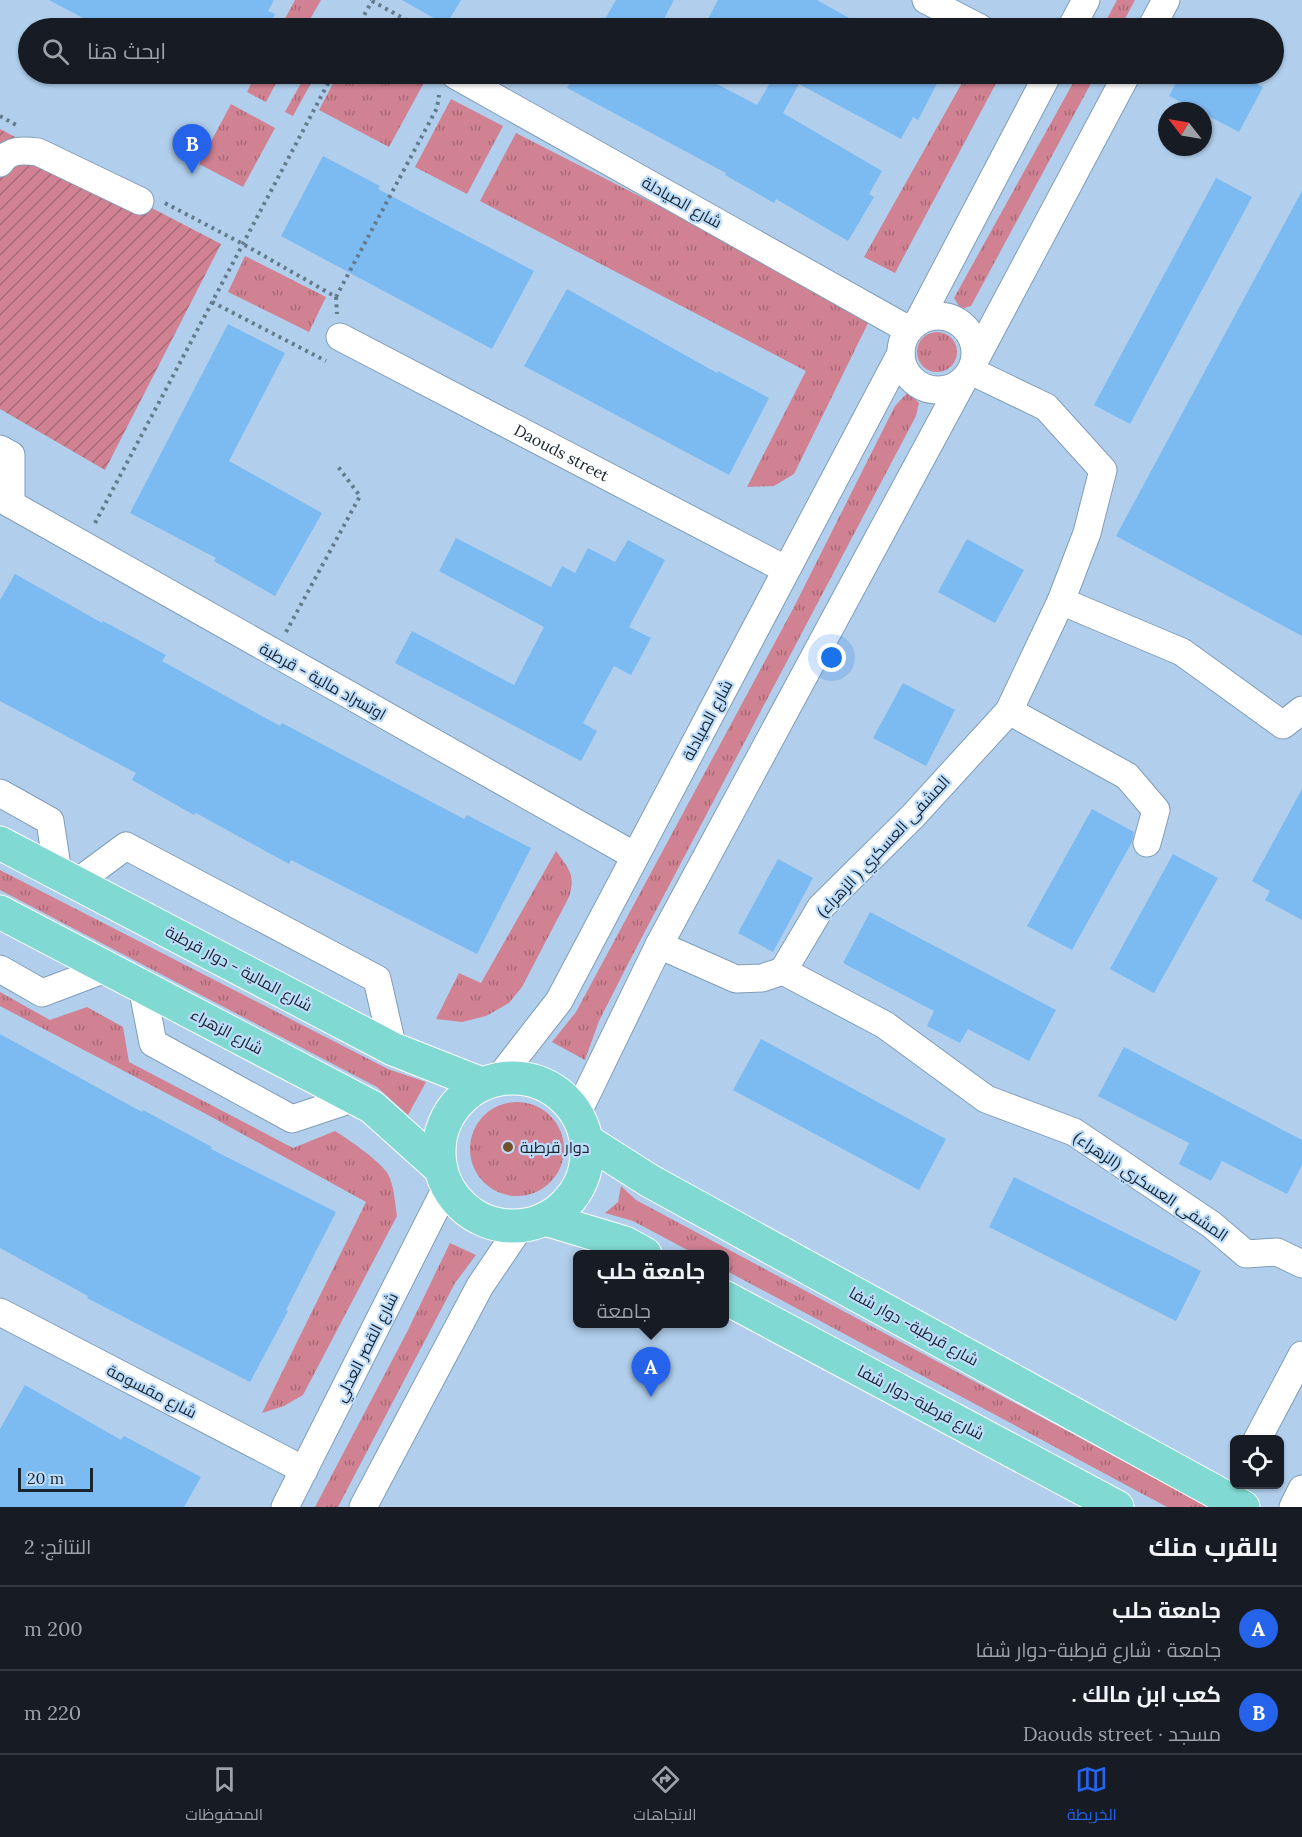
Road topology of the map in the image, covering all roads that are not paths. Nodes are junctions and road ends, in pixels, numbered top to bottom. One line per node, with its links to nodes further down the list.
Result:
1 (926, 0): 4 (street)
2 (1086, 0): 5 (street)
3 (1166, 0): 6 (street)
4 (961, 18)
5 (1076, 18)
6 (1156, 18)
7 (452, 84): 12 (street, شارع الصيادلة)
8 (1043, 84): 12 (street, شارع الصيادلة)
9 (1122, 84): 14 (street)
10 (0, 163): 11 (street)
11 (140, 201)
12 (909, 335): 14 (street); 14 (street); 17 (street, شارع الصيادلة)
13 (340, 337): 17 (street, Daouds street)
14 (970, 371): 18 (street, المشفى العسكري ( الزهراء)); 27 (street)
15 (0, 449): 16 (street, اوتسراد مالية - قرطبة)
16 (5, 501): 24 (street, اوتسراد مالية - قرطبة)
17 (785, 569): 24 (street, شارع الصيادلة)
18 (1061, 601): 19 (street); 20 (street, المشفى العسكري ( الزهراء))
19 (1302, 710)
20 (1009, 711): 23 (street); 30 (street, المشفى العسكري ( الزهراء))
21 (0, 793): 25 (street)
22 (0, 843): 25 (main road, شارع المالية - دوار قرطبة)
23 (1147, 843)
24 (635, 856): 33 (street, شارع الصيادلة)
25 (67, 878): 32 (main road, شارع المالية - دوار قرطبة); 32 (street)
26 (0, 912): 28 (main road, شارع الزهراء)
27 (659, 945): 30 (street); 35 (street)
28 (108, 968): 29 (street); 31 (main road, شارع الزهراء)
29 (0, 969)
30 (783, 971): 39 (street, المشفى العسكري (الزهراء))
31 (142, 986): 34 (main road, شارع الزهراء); 34 (street)
32 (393, 1049): 33 (main road, شارع المالية - دوار قرطبة)
33 (490, 1081): 35 (main road); 36 (main road)
34 (355, 1098): 36 (main road, شارع الزهراء)
35 (582, 1127): 37 (main road); 46 (main road, شارع قرطبة- دوار شفا)
36 (444, 1177): 37 (main road); 44 (street, شارع القصر العدلي)
37 (533, 1223): 38 (main road); 48 (street)
38 (637, 1250)
39 (1302, 1264)
40 (729, 1300): 49 (main road, شارع قرطبة-دوار شفا)
41 (0, 1312): 44 (street, شارع مقسومة)
42 (1302, 1355): 43 (street)
43 (1260, 1435)
44 (304, 1470): 47 (street, شارع القصر العدلي)
45 (1302, 1489): 50 (street)
46 (1234, 1495)
47 (285, 1507)
48 (363, 1507)
49 (1117, 1507)
50 (1293, 1507)

